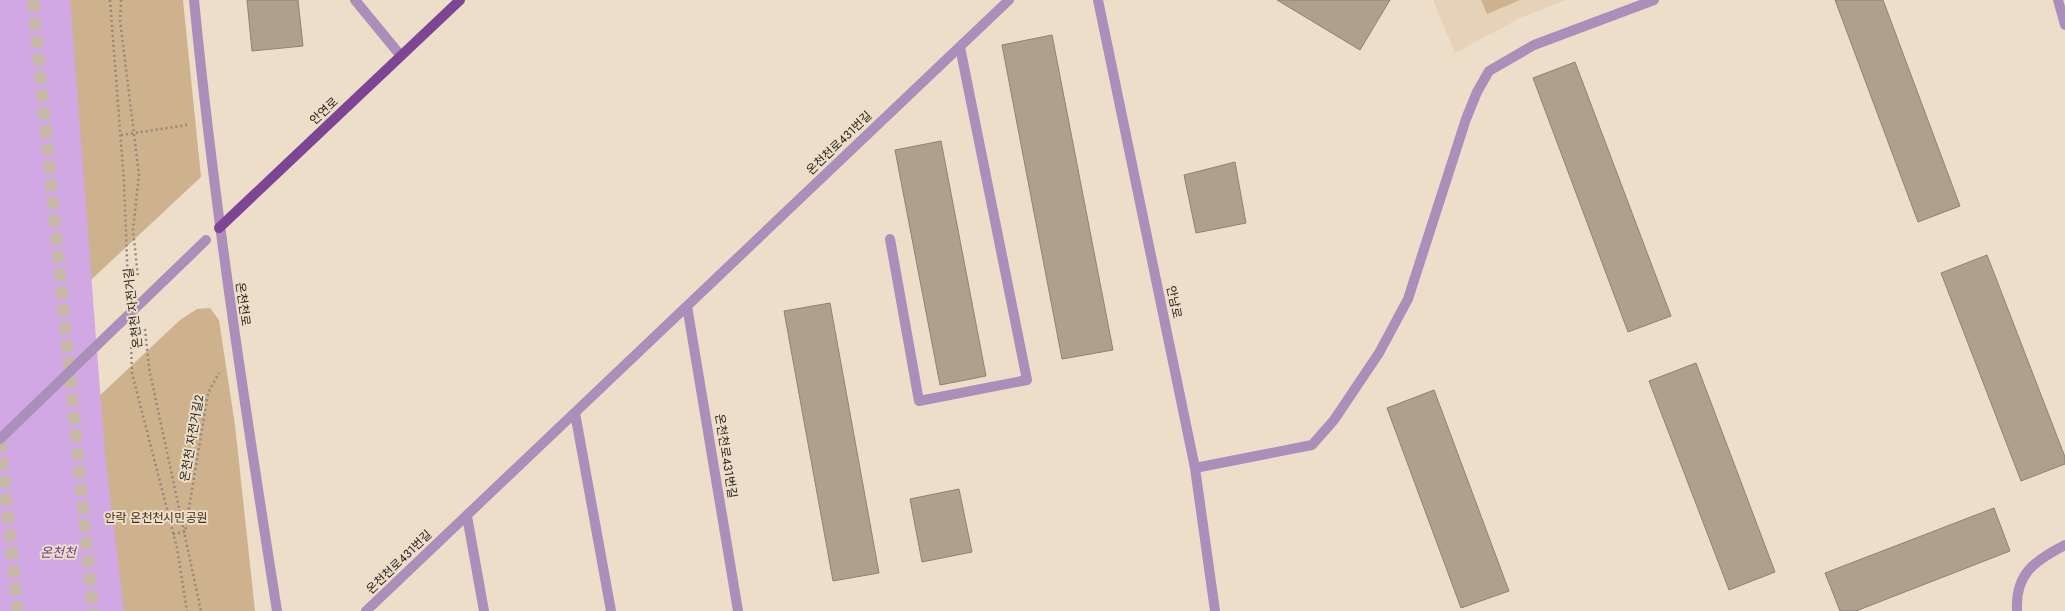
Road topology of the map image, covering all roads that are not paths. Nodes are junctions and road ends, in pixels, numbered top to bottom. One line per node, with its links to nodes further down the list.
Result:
1 (194, 0): 11 (street, 온천천로)
2 (355, 0): 10 (street)
3 (460, 0): 10 (main road, 안연로)
4 (1009, 0): 9 (street, 온천천로431번길)
5 (1098, 0): 16 (street, 안남로)
6 (1654, 0): 16 (street)
7 (2058, 0): 8 (street)
8 (2065, 25)
9 (960, 47): 12 (street); 13 (street, 온천천로431번길)
10 (401, 56): 11 (main road, 안연로)
11 (219, 228): 15 (street, 안연로, bridge); 19 (street, 온천천로)
12 (890, 239)
13 (688, 306): 14 (street, 온천천로431번길); 23 (street, 온천천로431번길)
14 (575, 413): 17 (street, 온천천로431번길); 22 (street)
15 (0, 439)
16 (1195, 468): 24 (street, 안남로)
17 (467, 516): 20 (street, 온천천로431번길); 21 (street)
18 (2065, 545): 25 (street)
19 (277, 611)
20 (366, 611)
21 (484, 611)
22 (611, 611)
23 (738, 611)
24 (1216, 611)
25 (2018, 611)

